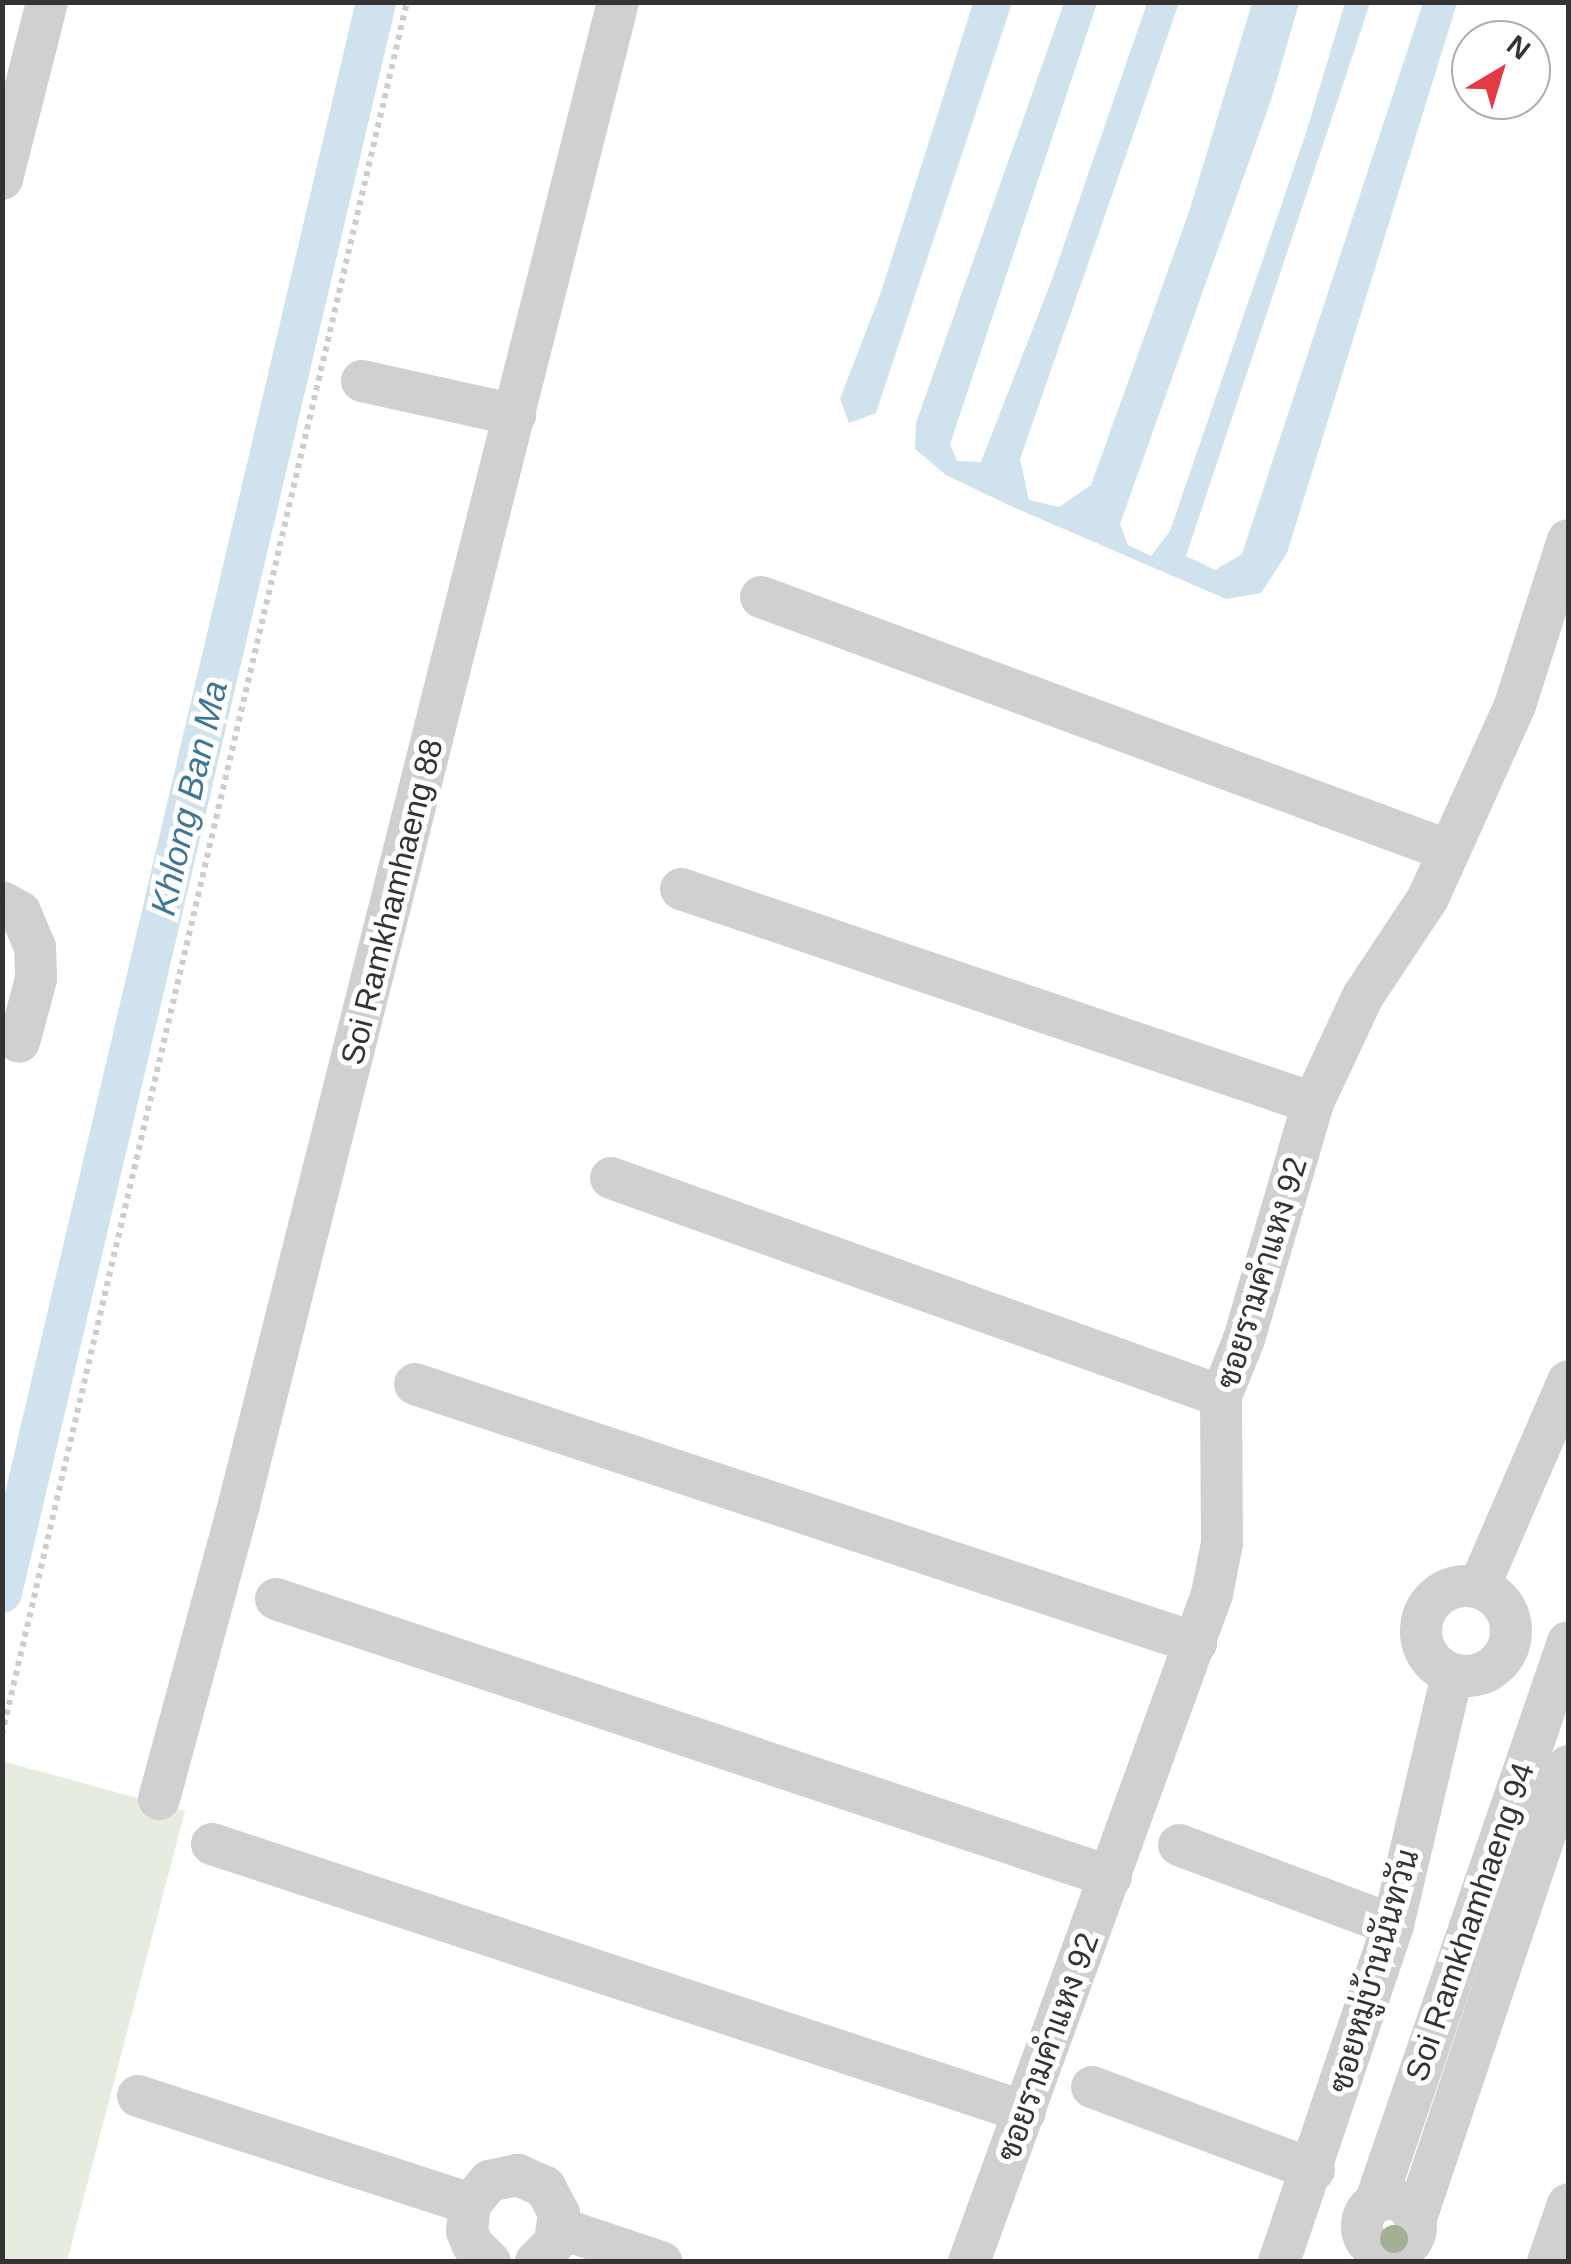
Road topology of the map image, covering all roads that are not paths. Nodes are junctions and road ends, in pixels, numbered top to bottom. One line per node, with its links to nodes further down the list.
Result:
1 (47, 2): 3 (street)
2 (618, 2): 5 (street, Soi Ramkhamhaeng 88)
3 (2, 179)
4 (362, 381): 5 (street)
5 (515, 415): 23 (street, Soi Ramkhamhaeng 88)
6 (1568, 540): 8 (street, ซอยรามคําแหง 92)
7 (761, 597): 8 (street)
8 (1449, 851): 12 (street, ซอยรามคําแหง 92)
9 (681, 889): 12 (street)
10 (2, 902): 11 (street)
11 (19, 1042)
12 (1313, 1103): 16 (street, ซอยรามคําแหง 92)
13 (611, 1178): 16 (street)
14 (1568, 1381): 17 (street)
15 (415, 1384): 20 (street)
16 (1222, 1396): 20 (street, ซอยรามคําแหง 92)
17 (1479, 1588): 21 (street); 21 (street)
18 (276, 1598): 26 (street)
19 (1568, 1642): 34 (street, Soi Ramkhamhaeng 94)
20 (1196, 1644): 26 (street, ซอยรามคําแหง 92)
21 (1452, 1675): 27 (street, ซอยหมู่บ้านนันทวัน)
22 (1568, 1766): 34 (street, Soi Ramkhamhaeng 94)
23 (159, 1799)
24 (212, 1844): 30 (street)
25 (1179, 1846): 27 (street)
26 (1111, 1877): 30 (street, ซอยรามคําแหง 92)
27 (1393, 1925): 31 (street, ซอยหมู่บ้านนันทวัน)
28 (1092, 2087): 31 (street)
29 (138, 2096): 32 (street)
30 (1024, 2112): 38 (street, ซอยรามคําแหง 92)
31 (1314, 2170): 39 (street, ซอยหมู่บ้านนันทวัน)
32 (470, 2204): 35 (street); 36 (street)
33 (1568, 2204): 40 (street)
34 (1382, 2239)
35 (548, 2245): 37 (street)
36 (490, 2262)
37 (661, 2262)
38 (970, 2262)
39 (1279, 2262)
40 (1548, 2262)

